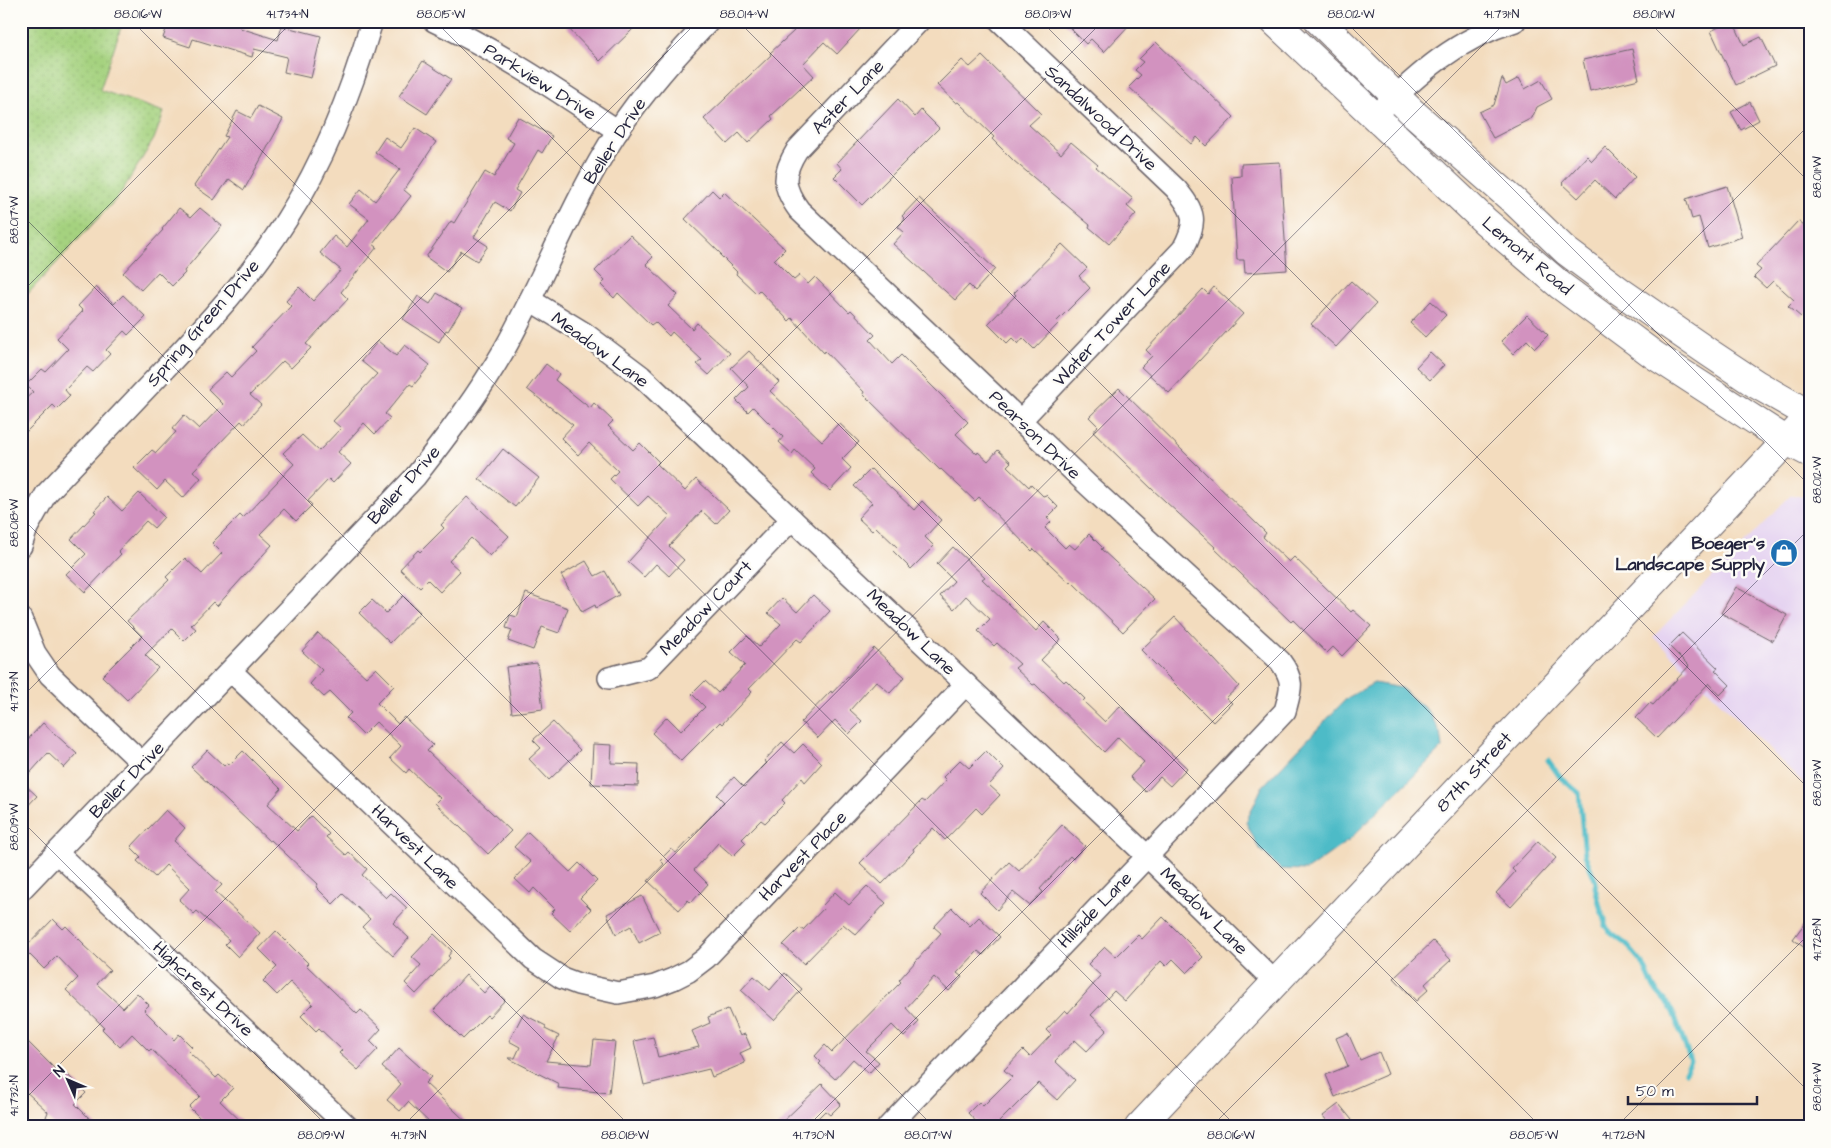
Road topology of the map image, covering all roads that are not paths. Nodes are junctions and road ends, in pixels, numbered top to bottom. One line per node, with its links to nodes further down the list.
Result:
1 (372, 21): 19 (street, Spring Green Drive)
2 (434, 21): 11 (street, Parkview Drive)
3 (919, 21): 12 (street, Aster Lane)
4 (1000, 21): 13 (street, Sandalwood Drive)
5 (1274, 21): 10 (main road, Lemont Road)
6 (1318, 21): 9 (main road, Lemont Road)
7 (1515, 21): 9 (street)
8 (700, 24): 11 (street, Beller Drive)
9 (1396, 96): 10 (street); 15 (main road, Lemont Road)
10 (1375, 116): 17 (main road, Lemont Road)
11 (618, 131): 14 (street, Beller Drive)
12 (785, 178): 16 (street, Pearson Drive)
13 (1193, 221): 16 (street, Water Tower Lane)
14 (530, 300): 18 (street, Meadow Lane); 21 (street, Beller Drive)
15 (1810, 416): 17 (main road, 87th Street)
16 (1020, 421): 24 (street, Pearson Drive)
17 (1799, 447): 29 (main road, 87th Street)
18 (792, 519): 22 (street, Meadow Court); 23 (street, Meadow Lane)
19 (21, 546)
20 (21, 619): 25 (street)
21 (231, 671): 25 (street, Beller Drive); 30 (street, Harvest Lane)
22 (610, 678)
23 (966, 684): 27 (street, Meadow Lane); 30 (street, Harvest Place)
24 (1292, 686): 27 (street, Hillside Lane)
25 (143, 764): 26 (street, Beller Drive)
26 (57, 852): 28 (street, Beller Drive); 31 (street, Highcrest Drive)
27 (1147, 856): 29 (street, Meadow Lane); 32 (street, Hillside Lane)
28 (21, 890)
29 (1276, 983): 33 (main road, 87th Street)
30 (618, 993)
31 (348, 1127)
32 (888, 1127)
33 (1139, 1127)

